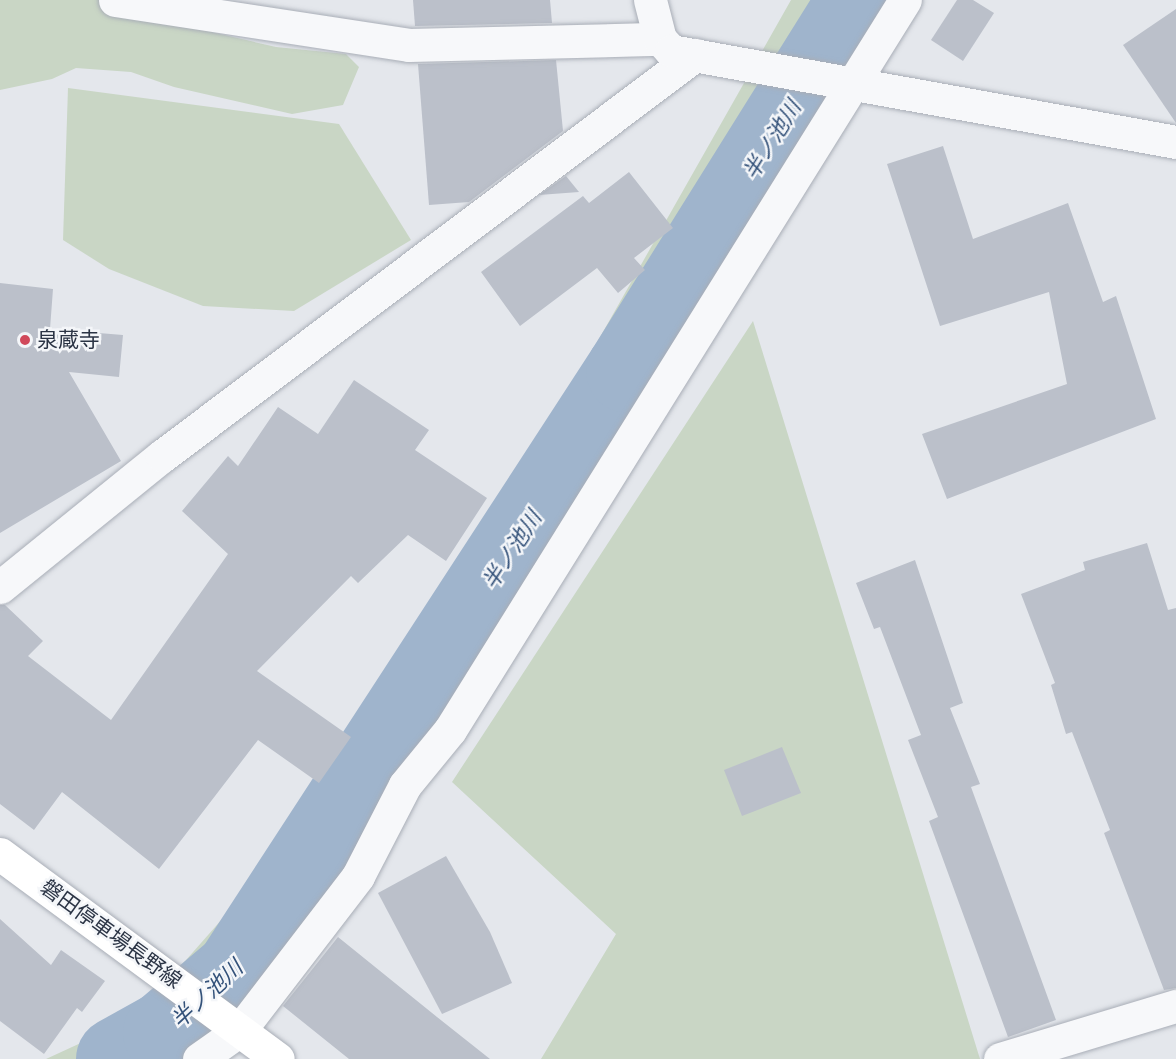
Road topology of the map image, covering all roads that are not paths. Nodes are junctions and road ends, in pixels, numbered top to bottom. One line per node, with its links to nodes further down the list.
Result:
1 (115, 0): 4 (street)
2 (650, 0): 4 (street)
3 (905, 0): 6 (street)
4 (660, 39): 5 (street)
5 (695, 55): 6 (street); 8 (street)
6 (854, 84): 7 (street); 11 (street)
7 (1176, 142)
8 (0, 587)
9 (0, 854): 11 (main road, 磐田停車場長野線)
10 (1176, 1006): 14 (street)
11 (233, 1024): 12 (street); 13 (main road, 磐田停車場長野線)
12 (199, 1059)
13 (278, 1059)
14 (1000, 1059)

